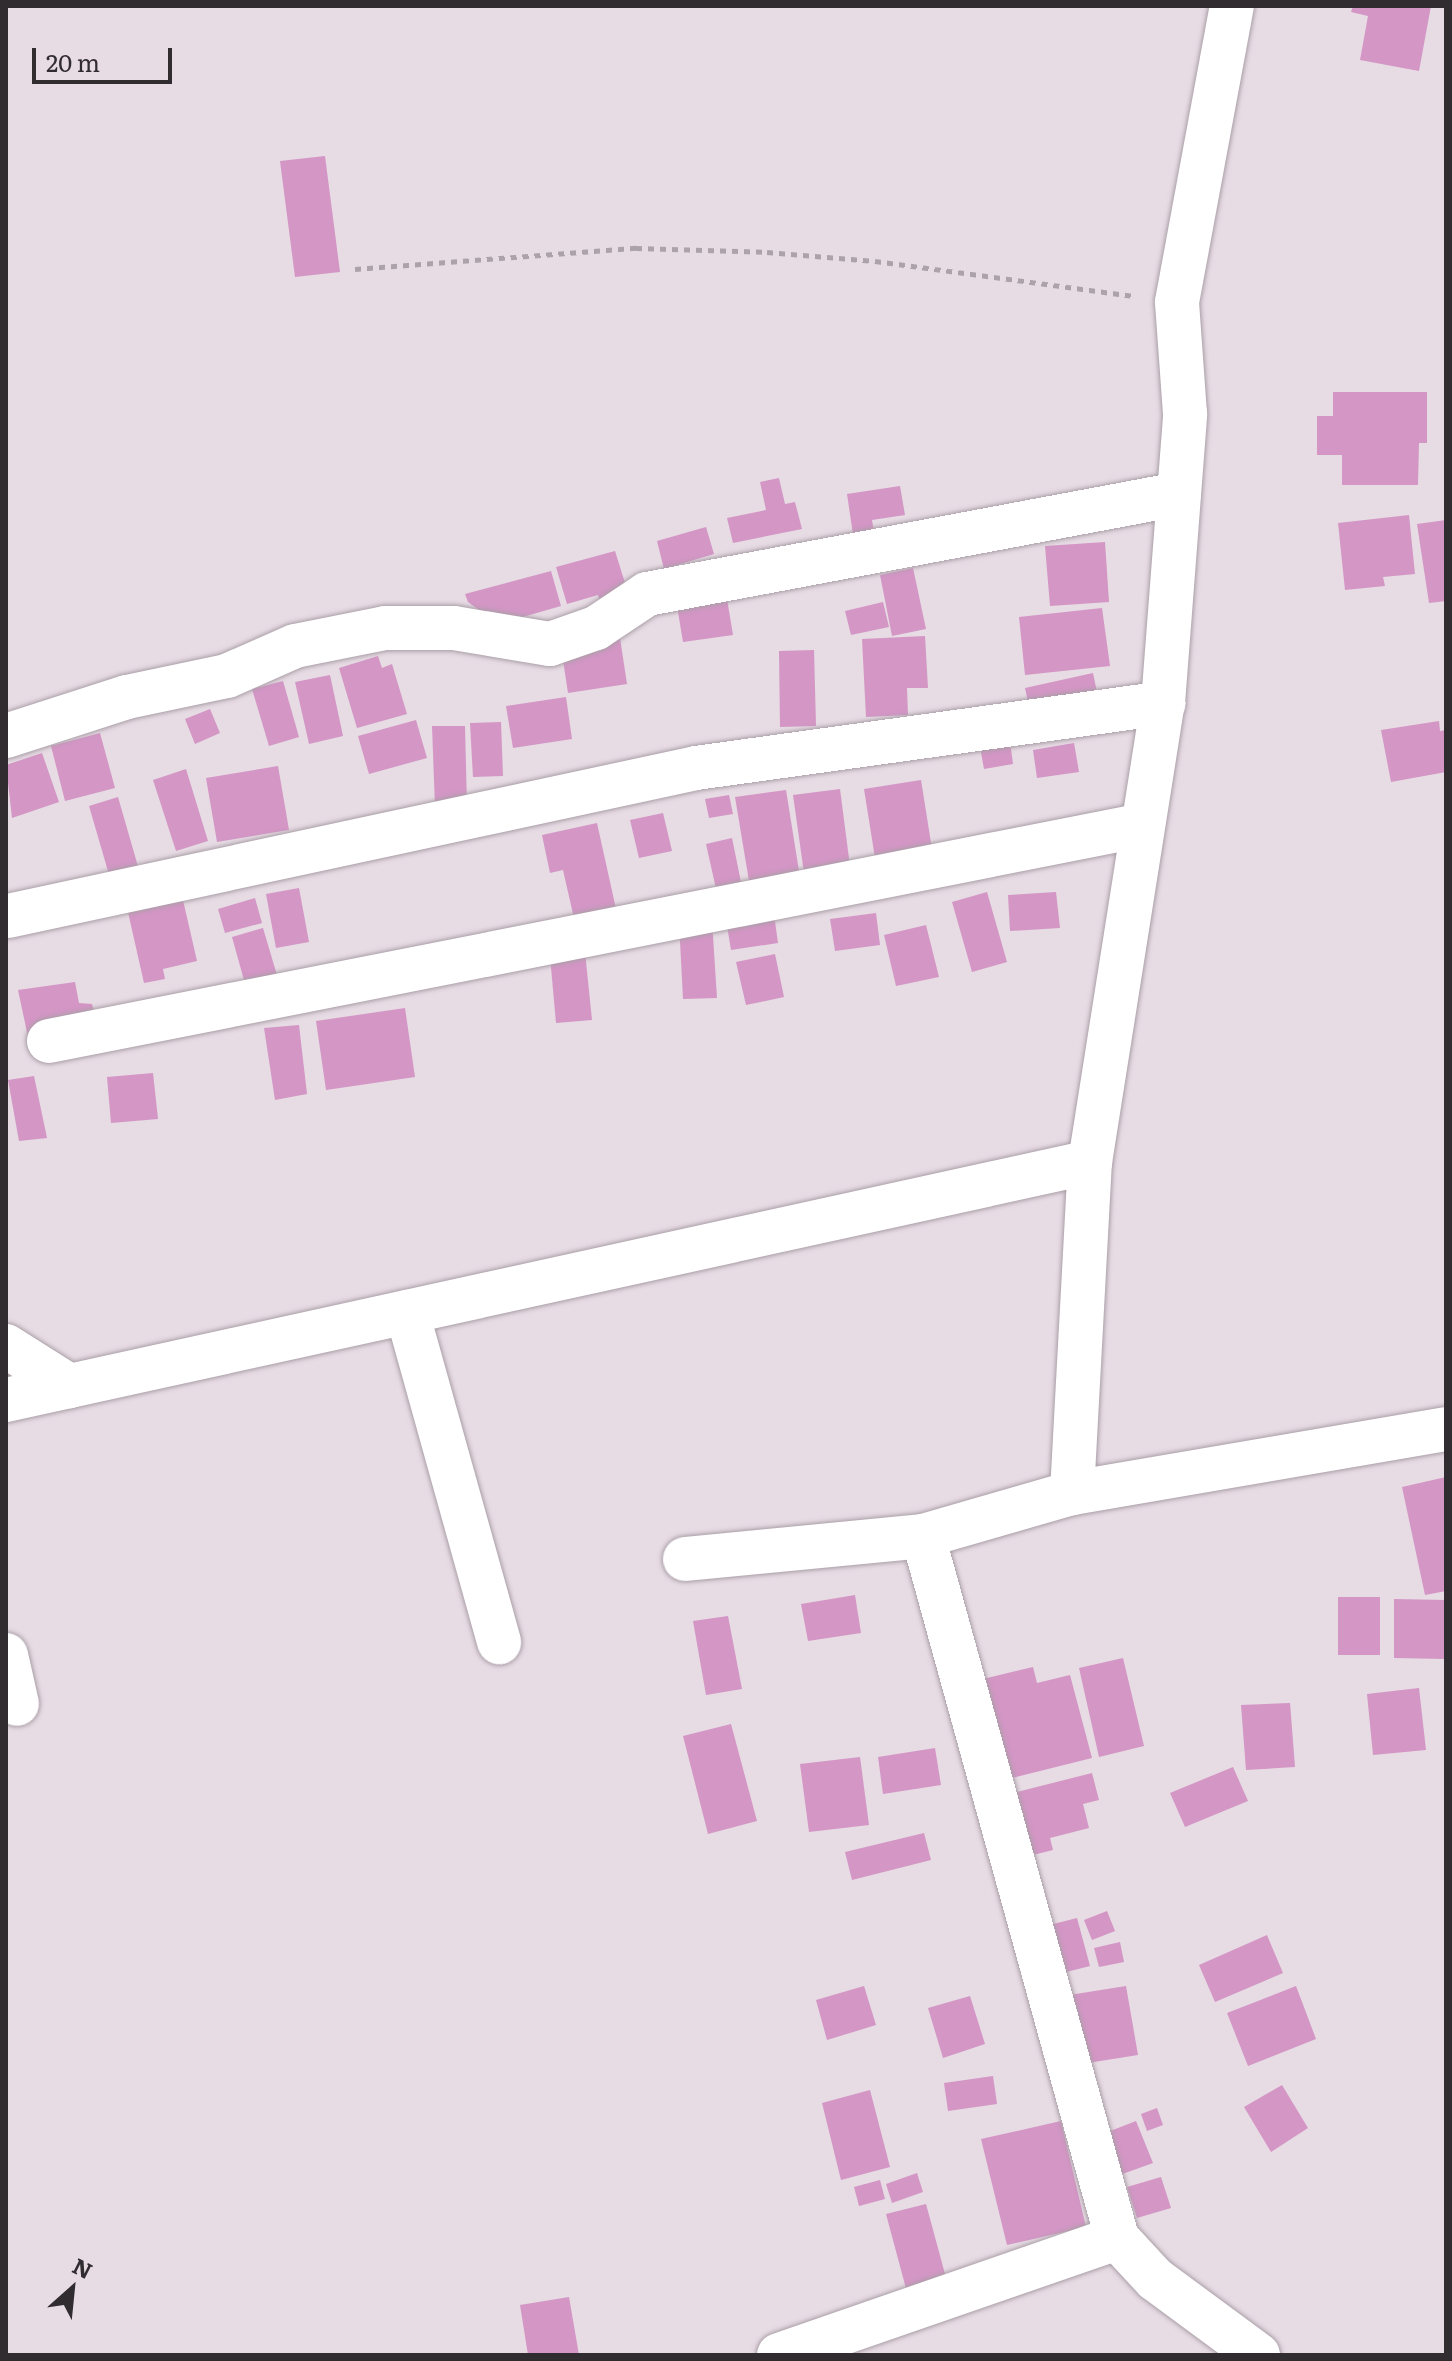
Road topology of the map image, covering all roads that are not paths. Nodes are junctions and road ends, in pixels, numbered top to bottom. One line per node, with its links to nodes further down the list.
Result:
1 (1232, 6): 2 (street)
2 (1179, 494): 3 (street); 4 (street)
3 (1163, 703): 5 (street); 6 (street)
4 (6, 736)
5 (1143, 825): 7 (street); 8 (street)
6 (8, 916)
7 (49, 1041)
8 (1090, 1162): 9 (street); 14 (street)
9 (407, 1312): 11 (street); 17 (street)
10 (6, 1346): 11 (street)
11 (69, 1386): 12 (street)
12 (6, 1400)
13 (1446, 1429): 14 (street)
14 (1072, 1493): 15 (street)
15 (923, 1536): 16 (street); 20 (street)
16 (685, 1559)
17 (499, 1642)
18 (6, 1655): 19 (street)
19 (17, 1704)
20 (1117, 2238): 21 (street); 22 (street)
21 (779, 2355)
22 (1258, 2355)

